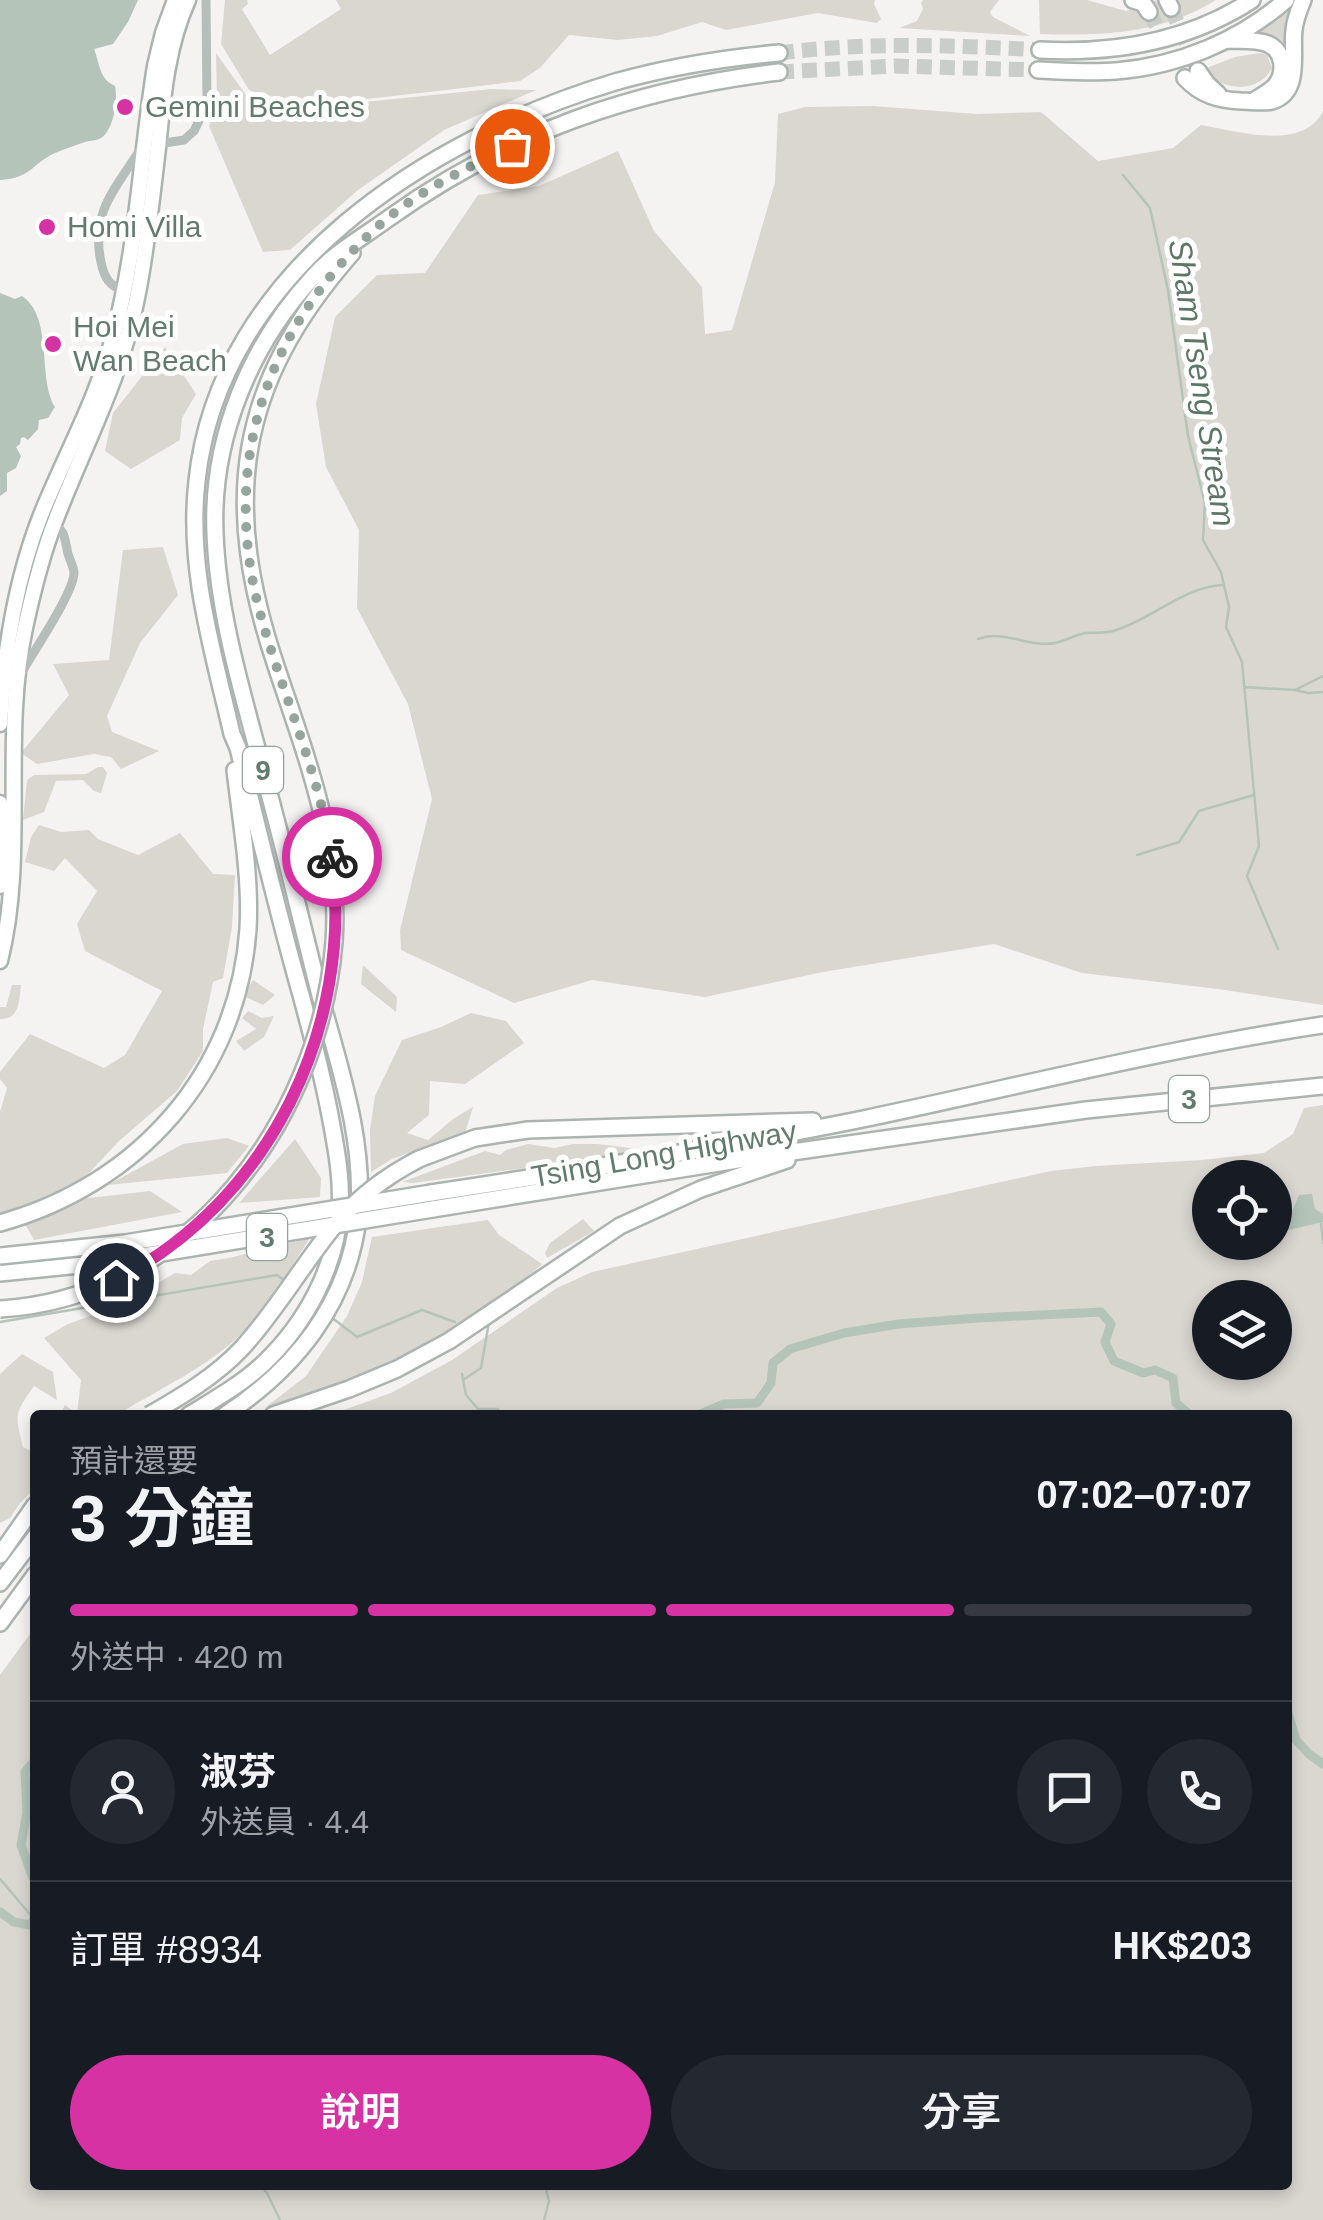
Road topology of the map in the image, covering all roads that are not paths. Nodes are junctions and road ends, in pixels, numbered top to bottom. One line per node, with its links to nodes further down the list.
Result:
1 (175, 0): 18 (main road)
2 (188, 0): 18 (main road)
3 (206, 0): 18 (street)
4 (1133, 0): 9 (highway)
5 (1234, 0): 10 (highway)
6 (1252, 0): 10 (highway)
7 (1286, 0): 11 (highway)
8 (1304, 0): 17 (highway)
9 (1149, 12)
10 (1164, 40): 12 (highway)
11 (1226, 40): 14 (highway); 17 (highway)
12 (1040, 50)
13 (779, 54): 24 (highway, 9)
14 (1038, 70)
15 (779, 72): 19 (highway, 9)
16 (1192, 74): 17 (highway)
17 (1255, 100)
18 (149, 141): 20 (main road); 20 (street)
19 (378, 226): 36 (highway, bridge); 39 (highway, 9)
20 (131, 290): 21 (main road)
21 (46, 523): 22 (main road); 22 (street); 23 (main road)
22 (18, 680): 27 (main road)
23 (0, 724)
24 (232, 734): 33 (highway); 38 (highway, 9, bridge)
25 (0, 803): 26 (main road)
26 (0, 886)
27 (0, 961)
28 (1323, 1025): 30 (highway, Tsing Long Highway / 3)
29 (1323, 1086): 31 (highway, Tsing Long Highway / 3)
30 (862, 1119): 32 (highway, Tsing Long Highway / 3); 37 (highway, bridge)
31 (819, 1150): 32 (highway, Tsing Long Highway / 3); 40 (highway)
32 (432, 1201): 34 (highway, Tsing Long Highway / 3, bridge); 35 (highway, Tsing Long Highway / 3, bridge)
33 (0, 1223)
34 (0, 1256)
35 (0, 1273)
36 (0, 1309)
37 (156, 1410)
38 (197, 1410)
39 (232, 1410)
40 (287, 1410)
41 (30, 1512): 43 (highway)
42 (30, 1544): 45 (highway)
43 (0, 1555)
44 (30, 1582): 46 (highway)
45 (0, 1583)
46 (0, 1624)

